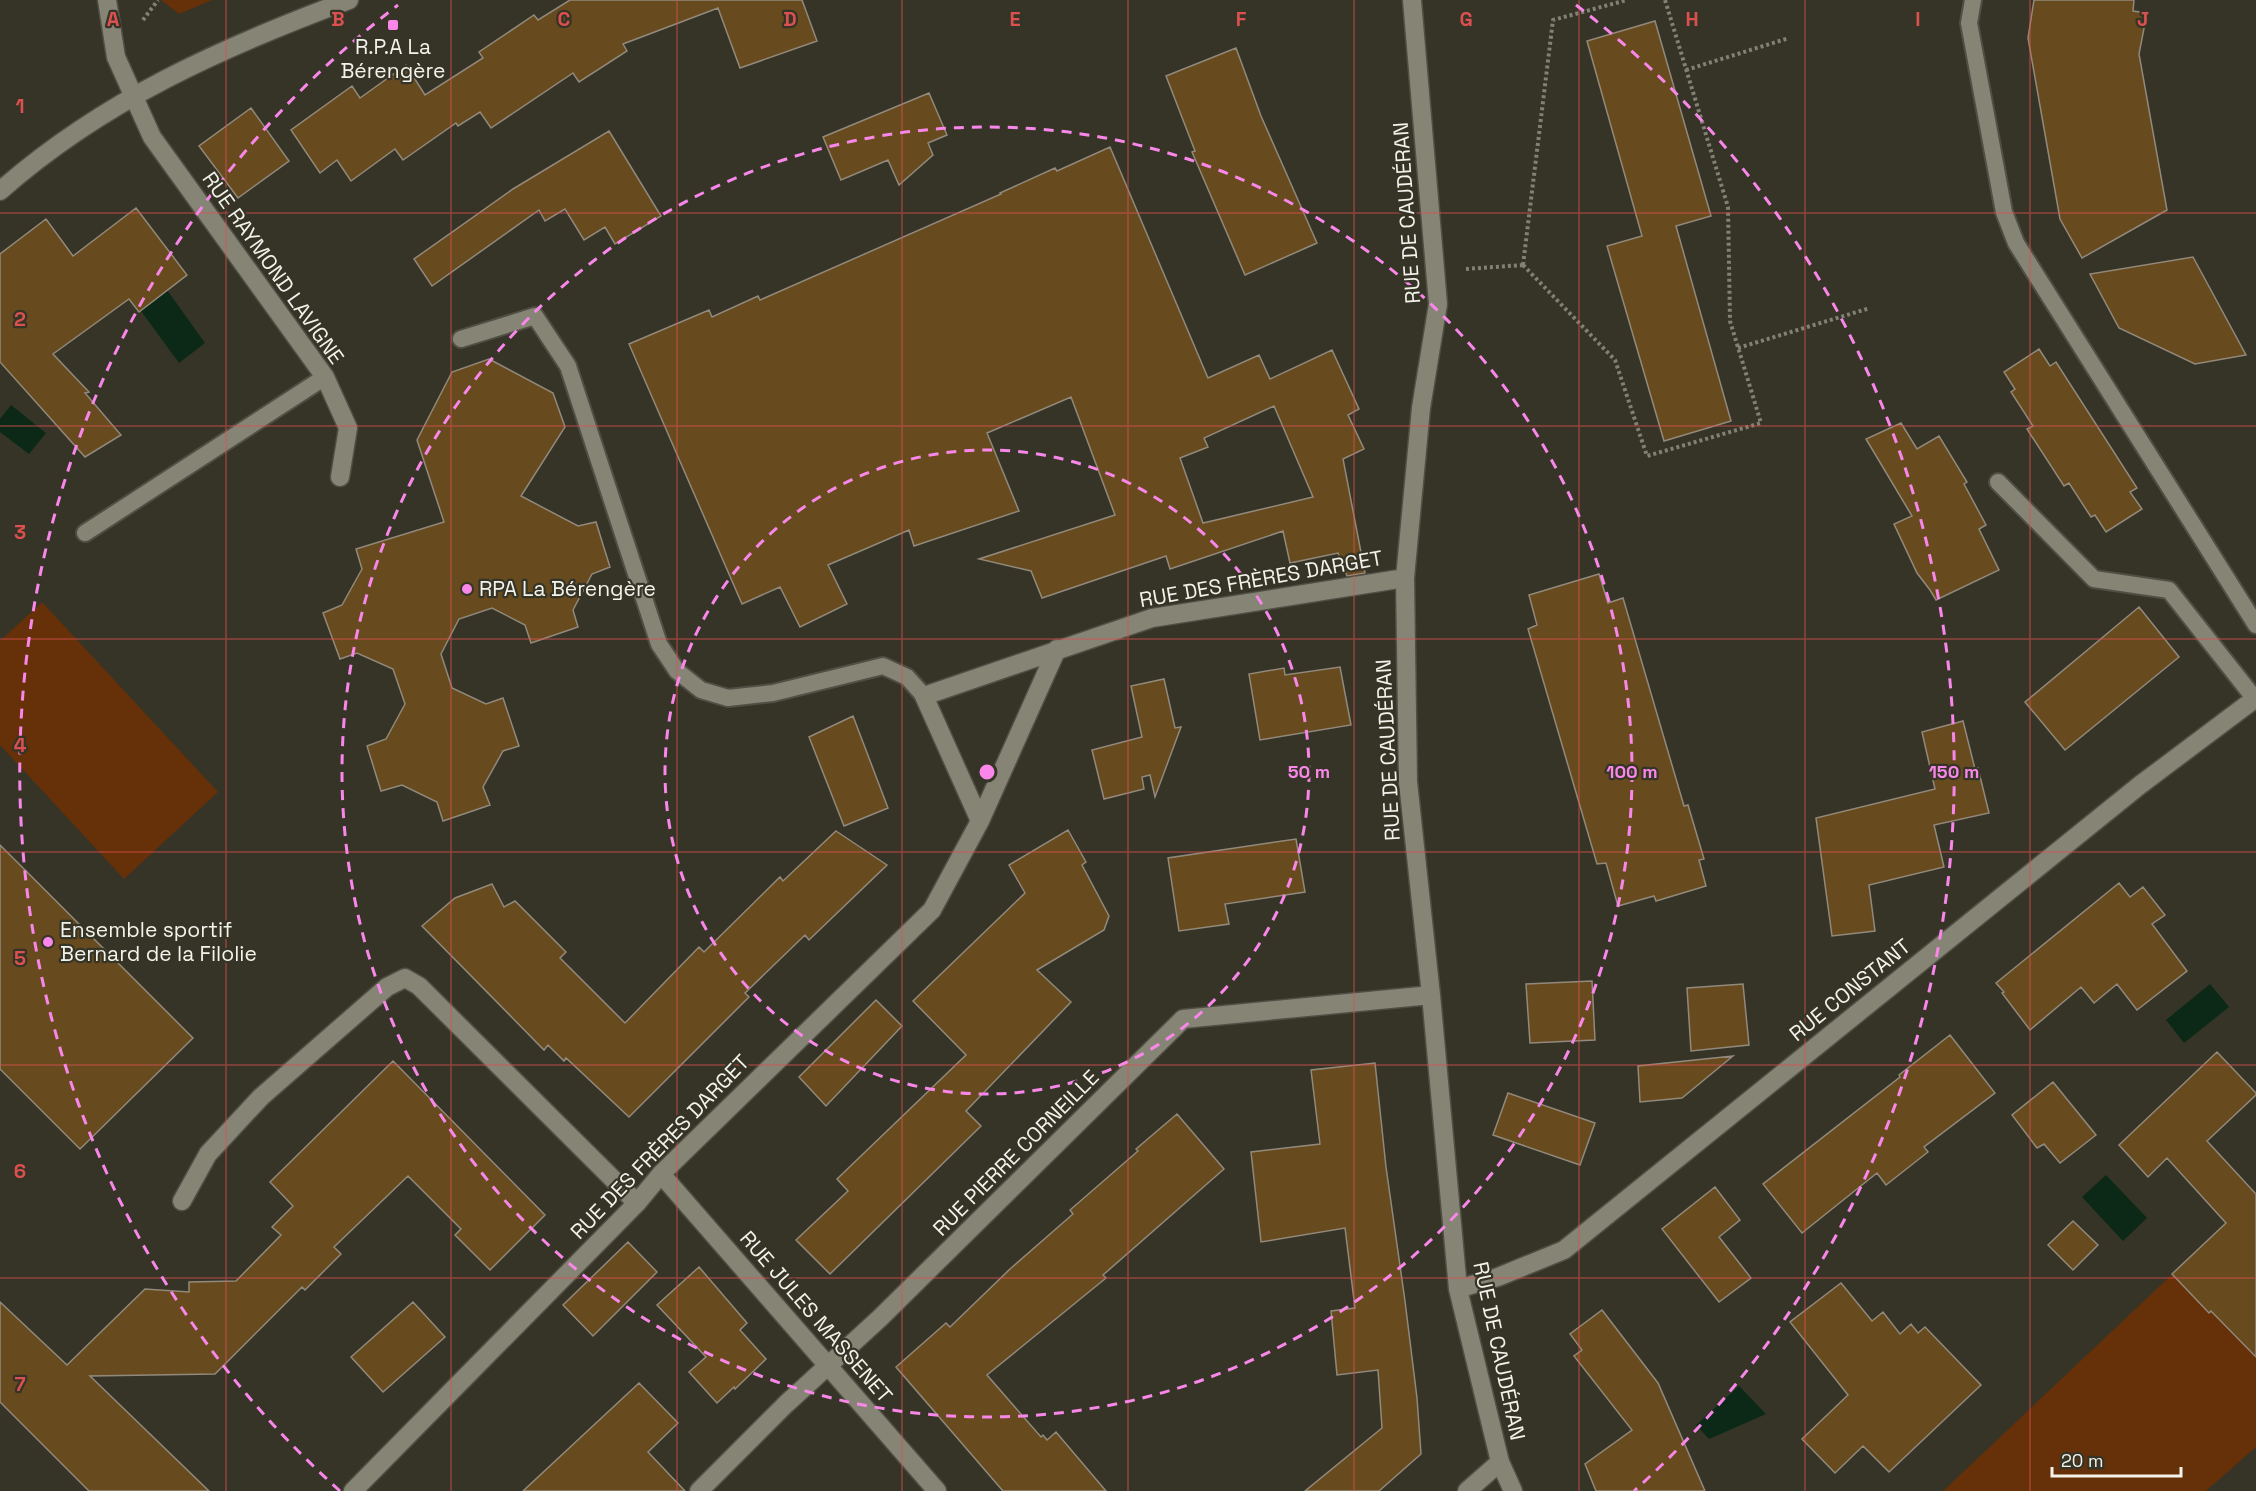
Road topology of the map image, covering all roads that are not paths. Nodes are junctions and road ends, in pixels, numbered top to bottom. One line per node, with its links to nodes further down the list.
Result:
1 (107, 0): 5 (street, RUE RAYMOND LAVIGNE)
2 (350, 0): 5 (street)
3 (1412, 0): 12 (street, RUE DE CAUDÉRAN)
4 (1973, 0): 13 (lane)
5 (133, 95): 6 (street); 8 (street, RUE RAYMOND LAVIGNE)
6 (0, 191)
7 (460, 339): 15 (lane)
8 (325, 377): 9 (street, RUE RAYMOND LAVIGNE); 11 (lane)
9 (340, 477)
10 (1998, 482): 16 (lane)
11 (85, 533)
12 (1405, 578): 14 (street, RUE DES FRÈRES DARGET); 18 (street, RUE DE CAUDÉRAN)
13 (2256, 625)
14 (1057, 649): 15 (street, RUE DES FRÈRES DARGET); 17 (street, RUE DES FRÈRES DARGET)
15 (924, 696): 17 (street)
16 (2255, 698): 22 (street, RUE CONSTANT)
17 (980, 821): 19 (street, RUE DES FRÈRES DARGET)
18 (1431, 994): 22 (street, RUE DE CAUDÉRAN); 23 (street, RUE PIERRE CORNEILLE)
19 (661, 1174): 21 (street, RUE DES FRÈRES DARGET); 23 (street, RUE JULES MASSENET)
20 (182, 1201): 21 (street)
21 (637, 1203): 25 (street, RUE DES FRÈRES DARGET)
22 (1458, 1289): 24 (street, RUE DE CAUDÉRAN)
23 (829, 1365): 26 (street, RUE PIERRE CORNEILLE); 27 (street, RUE JULES MASSENET)
24 (1500, 1462): 28 (street); 29 (street, RUE DE CAUDÉRAN)
25 (353, 1491)
26 (699, 1491)
27 (937, 1491)
28 (1467, 1491)
29 (1513, 1491)

